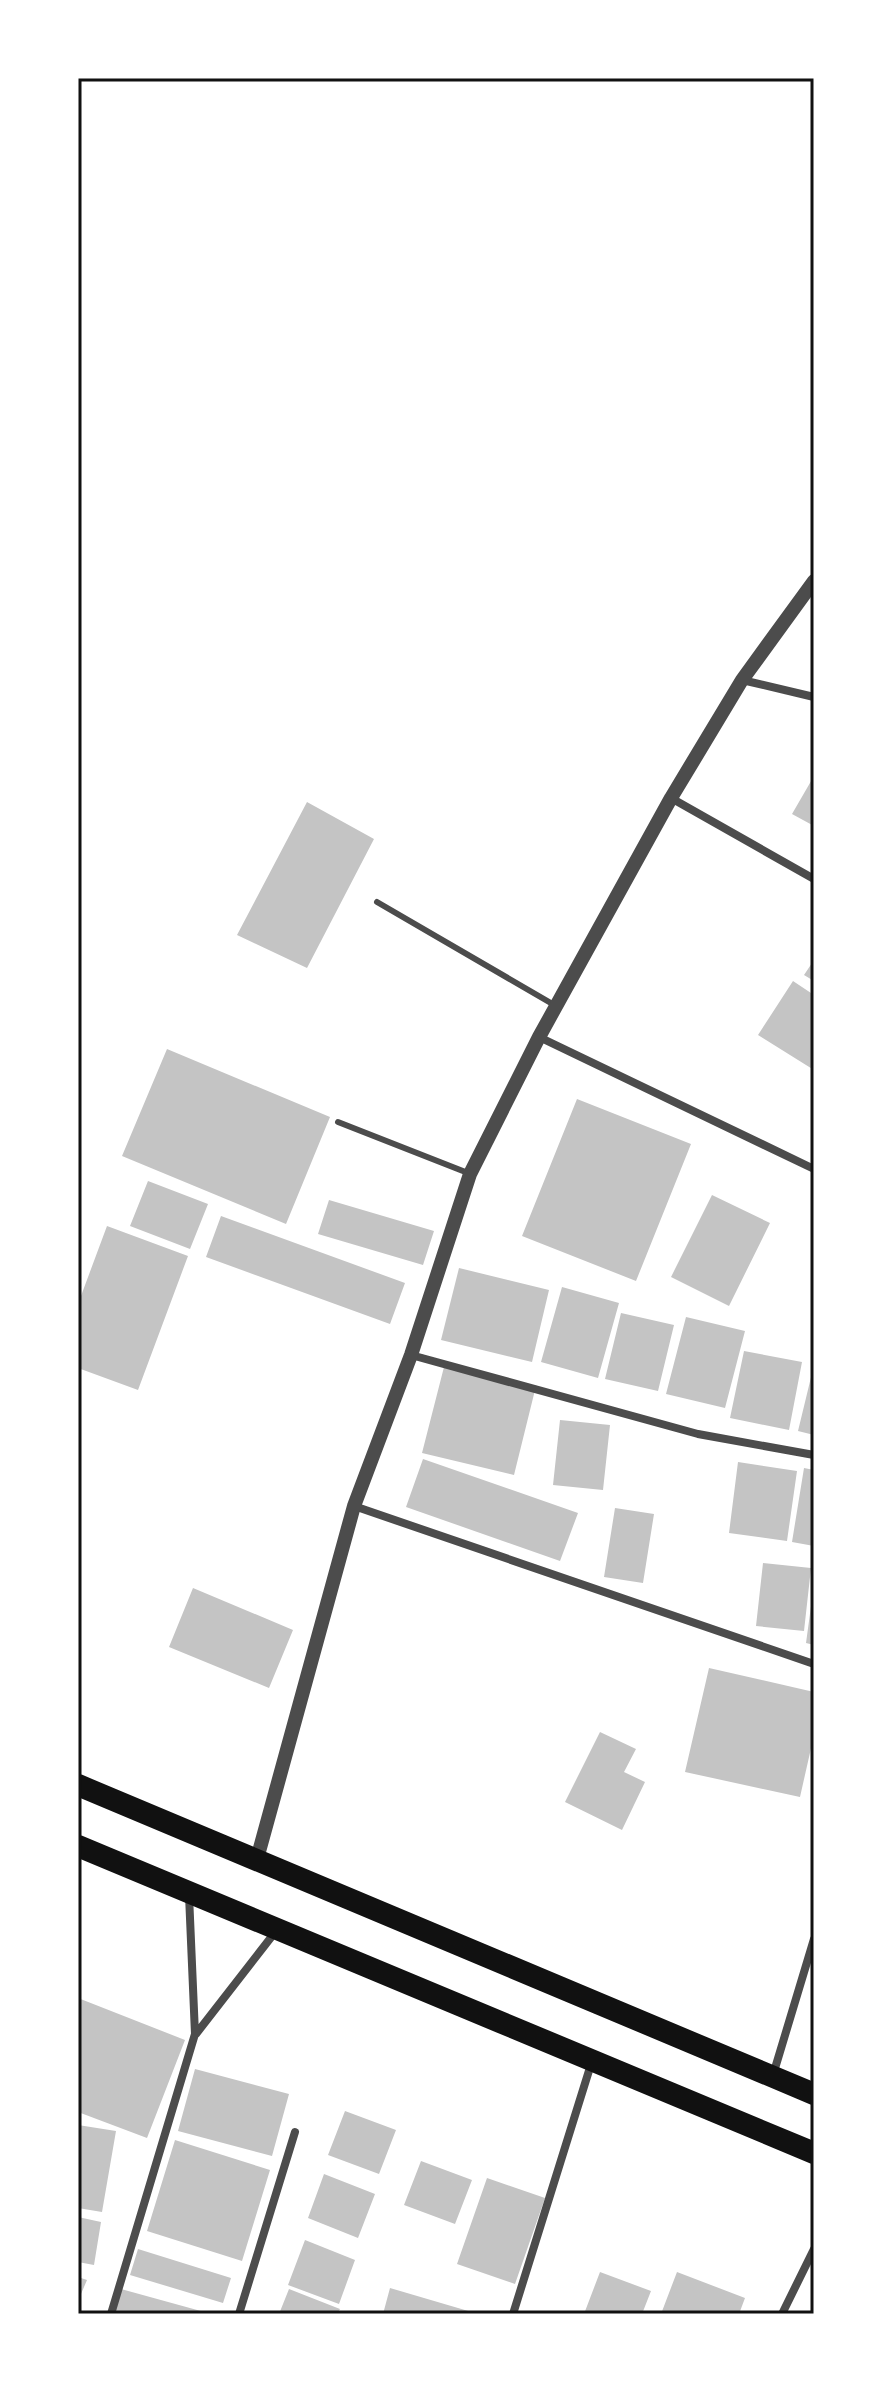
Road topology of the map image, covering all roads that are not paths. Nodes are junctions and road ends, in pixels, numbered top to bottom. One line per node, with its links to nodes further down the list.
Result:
1 (814, 581): 2 (street)
2 (742, 680): 3 (street); 4 (street)
3 (814, 697)
4 (671, 798): 5 (street); 7 (street)
5 (814, 879)
6 (377, 902): 7 (lane)
7 (556, 1006): 8 (street)
8 (539, 1037): 10 (street); 11 (street)
9 (338, 1122): 11 (lane)
10 (814, 1169)
11 (470, 1174): 12 (street)
12 (411, 1355): 13 (street); 14 (street)
13 (814, 1455)
14 (354, 1506): 15 (street); 18 (street)
15 (814, 1664)
16 (78, 1785): 18 (highway)
17 (78, 1846): 19 (highway)
18 (257, 1859): 24 (highway)
19 (189, 1892): 20 (highway); 22 (street)
20 (277, 1929): 22 (street); 23 (highway)
21 (814, 1939): 24 (street)
22 (195, 2034): 29 (street)
23 (592, 2060): 27 (highway); 31 (street)
24 (772, 2076): 25 (highway)
25 (814, 2094)
26 (295, 2132): 30 (street)
27 (814, 2153)
28 (814, 2249): 32 (street)
29 (111, 2314)
30 (239, 2314)
31 (513, 2314)
32 (782, 2314)

